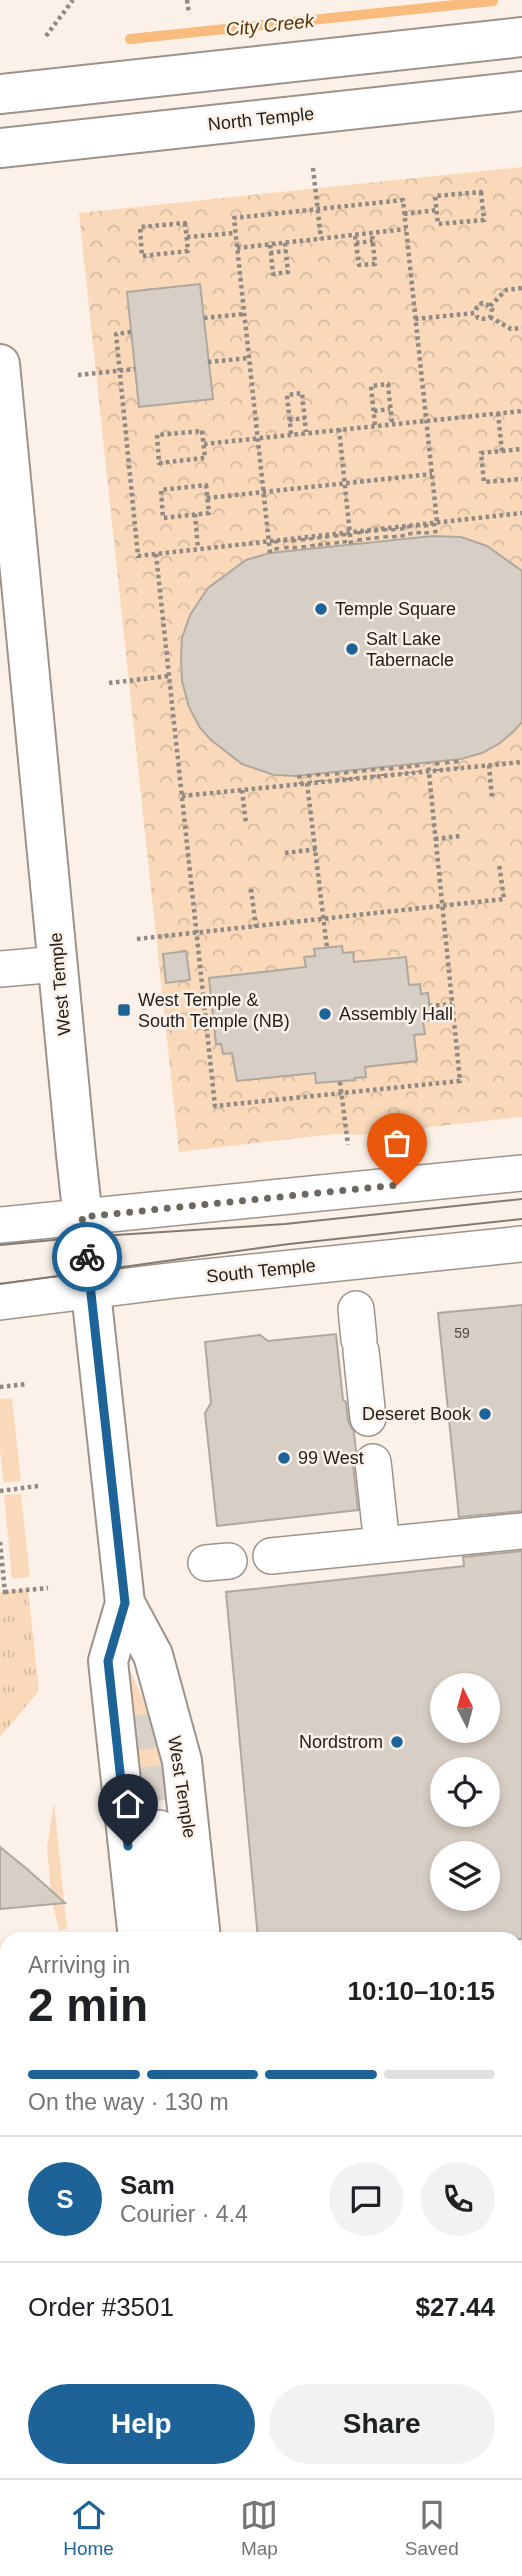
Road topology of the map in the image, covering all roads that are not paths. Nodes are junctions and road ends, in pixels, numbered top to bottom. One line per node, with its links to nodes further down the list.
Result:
1 (522, 37): 3 (main road)
2 (522, 90): 4 (main road, North Temple)
3 (0, 94)
4 (0, 148)
5 (0, 364): 6 (main road, West Temple)
6 (58, 964): 7 (street); 9 (main road, West Temple)
7 (0, 969)
8 (522, 1173): 9 (street)
9 (82, 1217): 10 (street); 12 (main road, West Temple)
10 (0, 1225)
11 (522, 1244): 12 (street, South Temple)
12 (90, 1292): 13 (street, South Temple); 18 (main road, West Temple)
13 (0, 1302)
14 (359, 1333): 16 (street)
15 (522, 1531): 16 (street)
16 (382, 1545): 17 (street)
17 (271, 1556)
18 (125, 1603): 20 (main road, West Temple); 22 (main road, West Temple)
19 (159, 1828): 21 (street)
20 (137, 1932)
21 (169, 1932)
22 (200, 1932)

